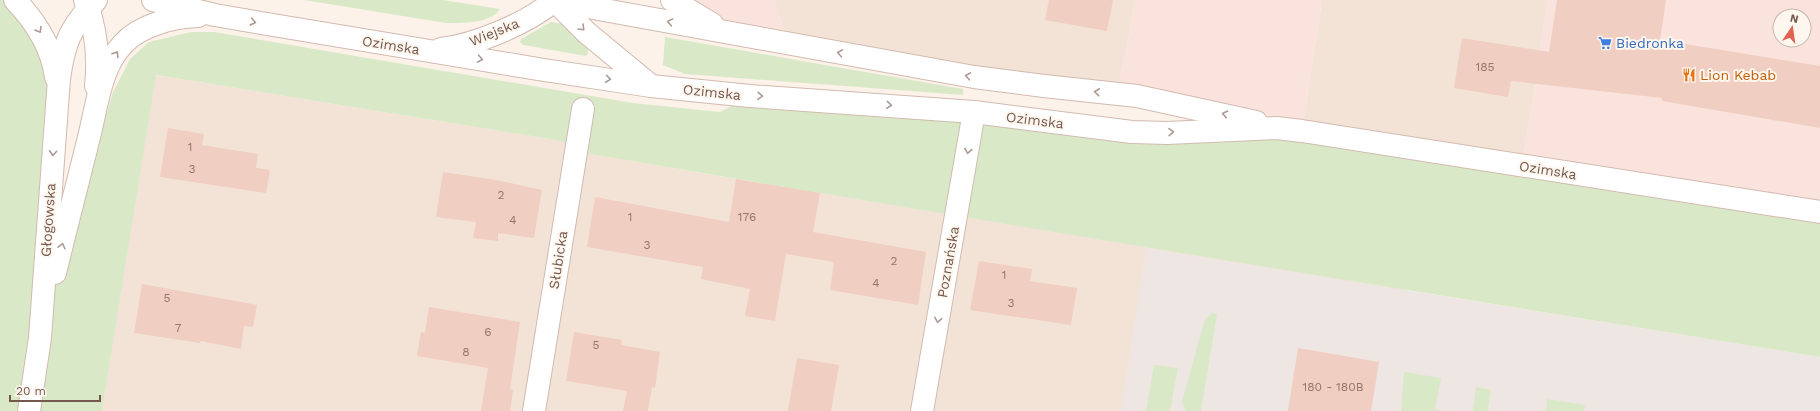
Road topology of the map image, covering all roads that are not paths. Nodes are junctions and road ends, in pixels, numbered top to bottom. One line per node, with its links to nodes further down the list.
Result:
1 (15, 0): 10 (main road, Głogowska, one-way to 10)
2 (153, 0): 6 (main road, Ozimska)
3 (553, 0): 7 (main road, Ozimska, one-way to 3); 8 (main road, Wiejska); 9 (main road, one-way to 9)
4 (672, 0): 7 (main road)
5 (90, 3): 10 (main road, Głogowska); 14 (main road, Głogowska)
6 (215, 15): 8 (main road, Ozimska, one-way to 8); 14 (main road, Głogowska, one-way to 6)
7 (736, 34): 13 (main road, Ozimska, one-way to 7)
8 (427, 50): 9 (main road, Ozimska, one-way to 9)
9 (651, 86): 12 (main road, Ozimska, one-way to 12)
10 (57, 102): 16 (main road, Głogowska, one-way to 16)
11 (583, 109): 18 (main road, Słubicka)
12 (974, 112): 13 (main road, Ozimska, one-way to 13); 19 (main road, Poznańska, one-way to 19)
13 (1276, 128): 15 (main road, Ozimska)
14 (89, 137): 16 (main road, Głogowska, one-way to 14)
15 (1820, 212)
16 (40, 338): 17 (main road, Głogowska)
17 (28, 411)
18 (534, 411)
19 (922, 411)

